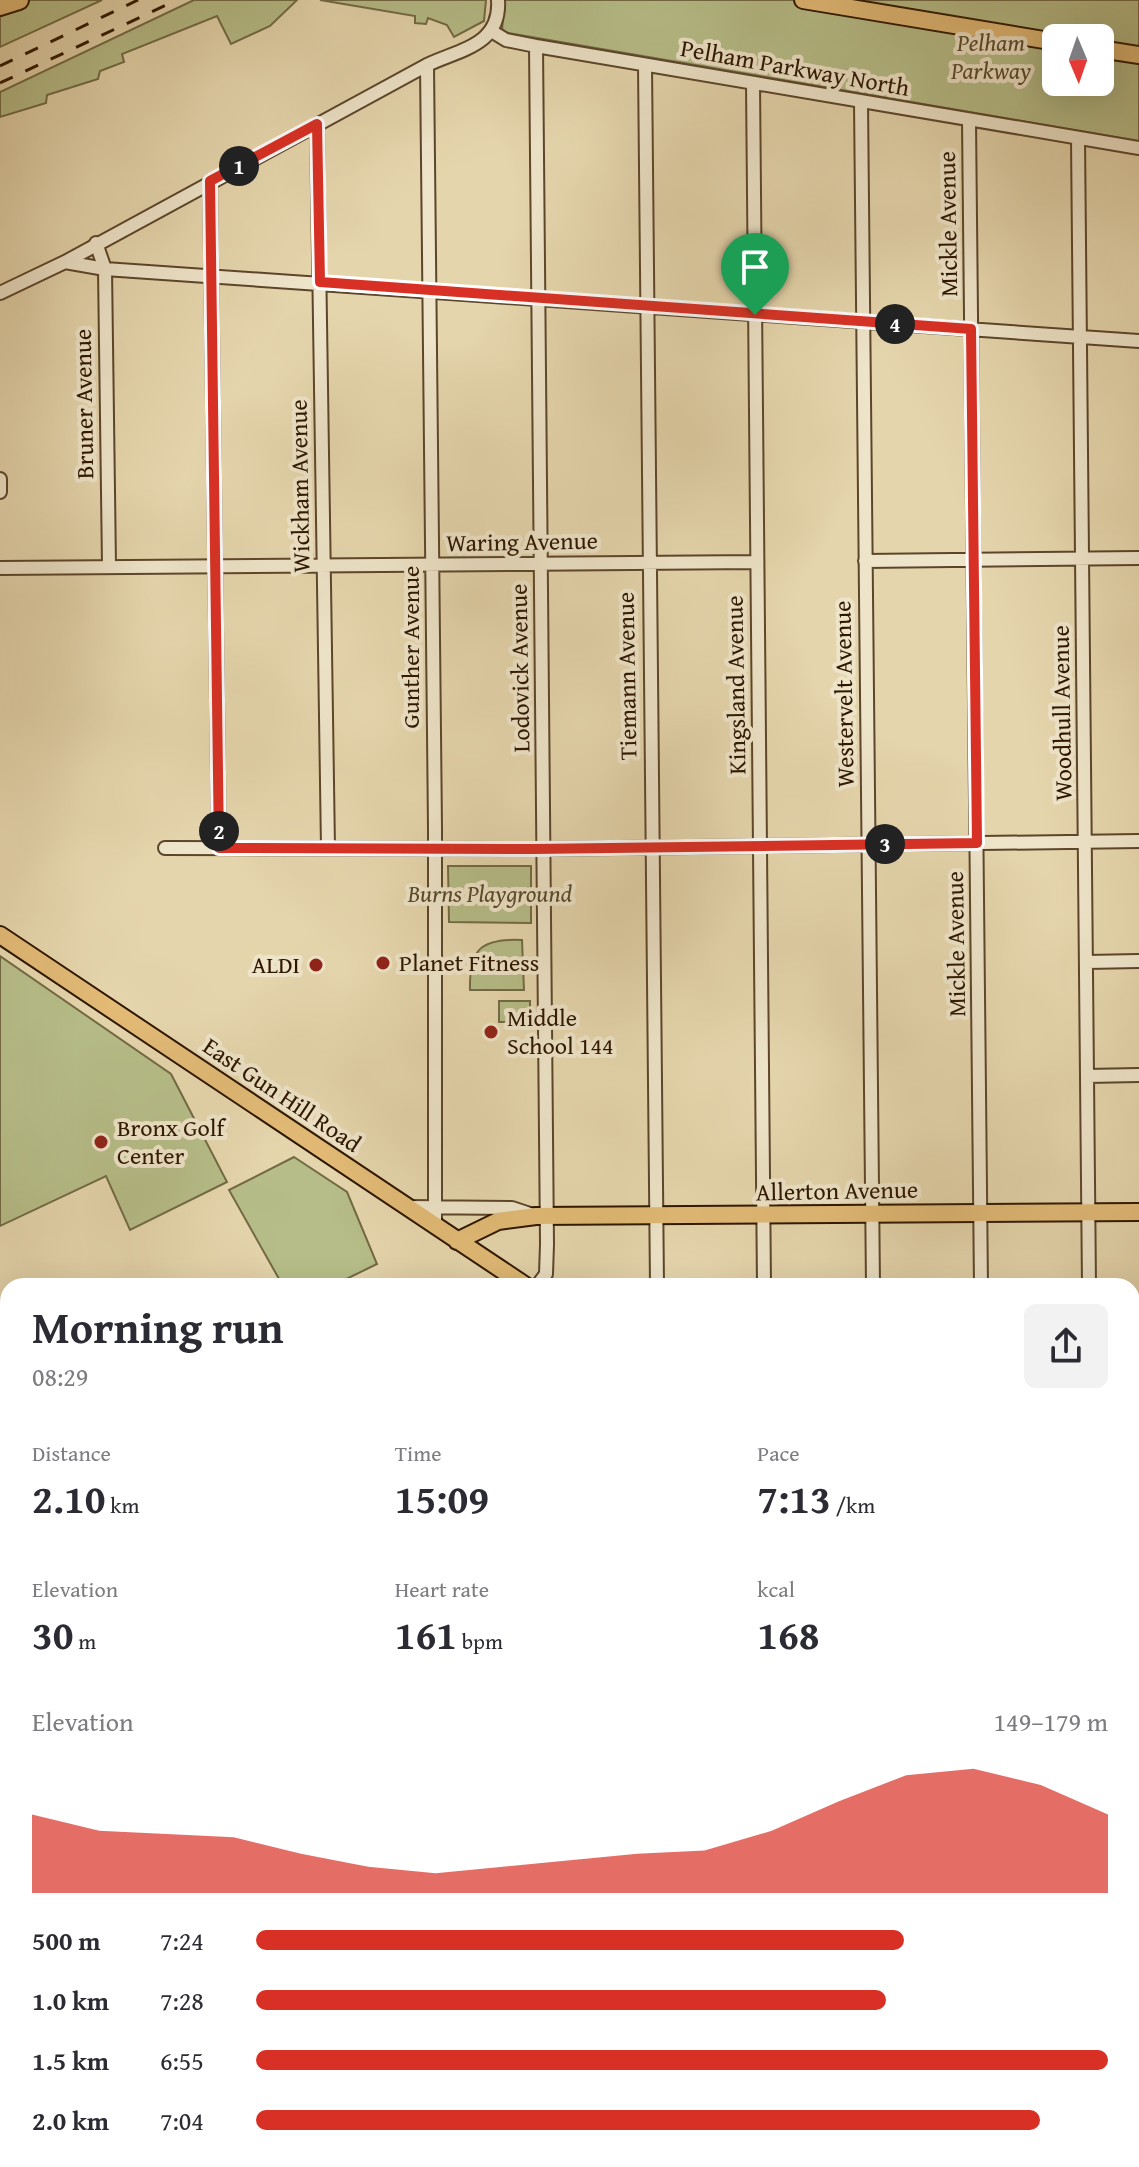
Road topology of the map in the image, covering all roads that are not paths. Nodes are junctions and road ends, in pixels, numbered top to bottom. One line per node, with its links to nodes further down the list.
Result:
1 (19, 0): 4 (highway)
2 (498, 0): 5 (street)
3 (803, 0): 6 (main road)
4 (0, 6)
5 (493, 32): 7 (street, Pelham Parkway North); 10 (street)
6 (1042, 40)
7 (536, 46): 11 (street, Pelham Parkway North); 26 (street, Lodovick Avenue)
8 (1114, 51): 9 (main road)
9 (1139, 55)
10 (427, 65): 15 (street); 24 (street, Gunther Avenue)
11 (645, 65): 12 (street, Pelham Parkway North); 27 (street, Tiemann Avenue)
12 (753, 83): 13 (street, Pelham Parkway North); 28 (street, Kingsland Avenue)
13 (861, 102): 14 (street, Pelham Parkway North); 29 (street, Westervelt Avenue)
14 (969, 121): 16 (street, Pelham Parkway North); 30 (street, Mickle Avenue)
15 (317, 124): 18 (street); 23 (street, Wickham Avenue)
16 (1078, 139): 17 (street, Pelham Parkway North); 31 (street, Woodhull Avenue)
17 (1139, 148)
18 (210, 181): 19 (street); 22 (street)
19 (96, 243): 20 (street); 21 (street, Bruner Avenue)
20 (65, 262): 21 (street); 25 (street)
21 (105, 269): 22 (street); 43 (street, Bruner Avenue)
22 (213, 274): 23 (street); 44 (street)
23 (320, 282): 24 (street); 45 (street, Wickham Avenue)
24 (430, 290): 26 (street); 42 (street, Gunther Avenue)
25 (0, 293)
26 (538, 298): 27 (street); 41 (street, Lodovick Avenue)
27 (646, 307): 28 (street); 40 (street, Tiemann Avenue)
28 (755, 315): 29 (street); 39 (street, Kingsland Avenue)
29 (863, 321): 30 (street); 38 (street, Westervelt Avenue)
30 (971, 329): 31 (street); 37 (street, Mickle Avenue)
31 (1079, 336): 32 (street); 35 (street, Woodhull Avenue)
32 (1139, 341)
33 (0, 479): 34 (street)
34 (0, 492)
35 (1082, 558): 36 (street); 37 (street); 47 (street, Woodhull Avenue)
36 (1139, 558)
37 (974, 560): 38 (street); 49 (street, Mickle Avenue)
38 (865, 561): 50 (street, Westervelt Avenue)
39 (756, 562): 40 (street, Waring Avenue); 51 (street, Kingsland Avenue)
40 (648, 563): 41 (street, Waring Avenue); 52 (street, Tiemann Avenue)
41 (541, 564): 42 (street, Waring Avenue); 57 (street, Lodovick Avenue)
42 (433, 565): 45 (street, Waring Avenue); 56 (street, Gunther Avenue)
43 (109, 566): 44 (street, Waring Avenue); 46 (street, Waring Avenue)
44 (216, 566): 45 (street, Waring Avenue); 54 (street)
45 (323, 566): 55 (street, Wickham Avenue)
46 (0, 568)
47 (1085, 841): 48 (street); 49 (street); 60 (street, Woodhull Avenue)
48 (1139, 841)
49 (977, 843): 50 (street); 67 (street, Mickle Avenue)
50 (868, 844): 51 (street); 68 (street, Westervelt Avenue)
51 (760, 845): 52 (street); 69 (street, Kingsland Avenue)
52 (652, 846): 57 (street); 71 (street, Tiemann Avenue)
53 (165, 848): 54 (street)
54 (219, 848): 55 (street)
55 (328, 848): 56 (street)
56 (435, 848): 57 (street); 64 (street, Gunther Avenue)
57 (543, 849): 70 (street, Lodovick Avenue)
58 (4, 935): 63 (main road, East Gun Hill Road)
59 (1139, 961): 60 (street)
60 (1087, 962): 62 (street, Woodhull Avenue)
61 (1139, 1075): 62 (street)
62 (1087, 1076): 65 (street, Woodhull Avenue)
63 (406, 1207): 64 (street, Allerton Avenue); 72 (main road, East Gun Hill Road)
64 (435, 1207): 70 (street, Allerton Avenue); 72 (street, Gunther Avenue)
65 (1089, 1212): 66 (main road, Allerton Avenue); 67 (main road, Allerton Avenue); 80 (street, Woodhull Avenue)
66 (1139, 1212)
67 (981, 1213): 68 (main road, Allerton Avenue); 79 (street, Mickle Avenue)
68 (872, 1214): 69 (main road, Allerton Avenue); 78 (street, Westervelt Avenue)
69 (764, 1215): 71 (main road, Allerton Avenue); 77 (street, Kingsland Avenue)
70 (541, 1216): 71 (main road, Allerton Avenue); 73 (main road, Allerton Avenue); 75 (street, Lodovick Avenue)
71 (656, 1218): 76 (street, Tiemann Avenue)
72 (435, 1227): 73 (main road, East Gun Hill Road)
73 (457, 1241): 74 (main road, East Gun Hill Road)
74 (514, 1278)
75 (545, 1278)
76 (657, 1278)
77 (764, 1278)
78 (873, 1278)
79 (981, 1278)
80 (1089, 1278)

